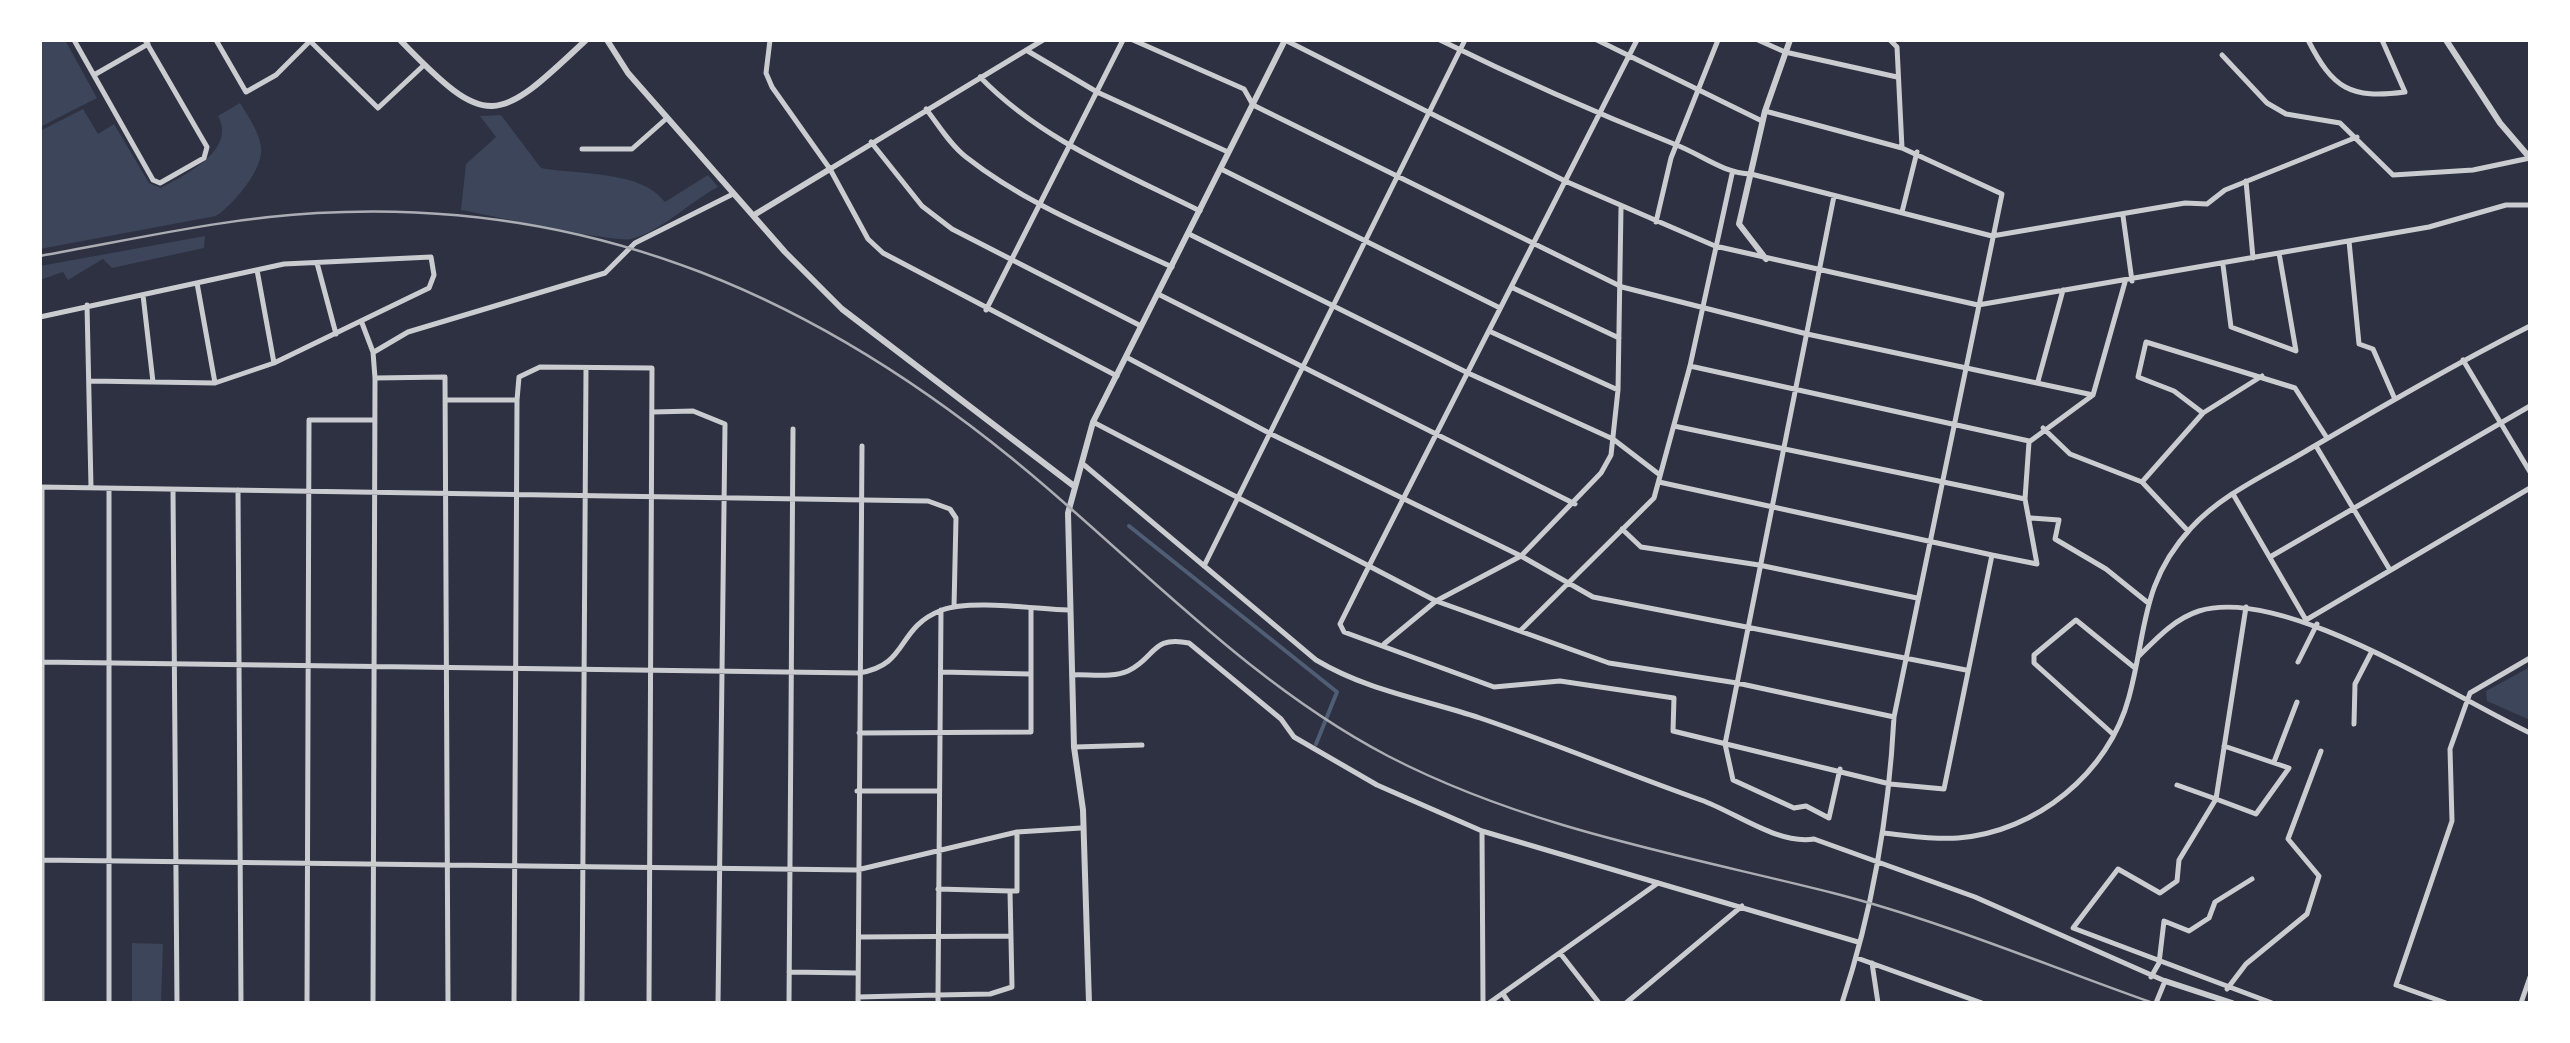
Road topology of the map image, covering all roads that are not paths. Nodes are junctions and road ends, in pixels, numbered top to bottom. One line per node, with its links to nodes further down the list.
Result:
1 (74, 40): 30 (street)
2 (216, 40): 22 (street)
3 (400, 40): 29 (street)
4 (586, 40): 29 (street)
5 (607, 40): 40 (street)
6 (770, 40): 52 (street)
7 (1043, 40): 24 (street)
8 (1123, 40): 34 (street)
9 (1133, 40): 35 (street)
10 (1285, 40): 35 (street); 38 (street)
11 (1440, 40): 25 (street)
12 (1465, 40): 25 (street)
13 (1598, 40): 27 (street)
14 (1636, 40): 27 (street)
15 (1718, 40): 33 (street)
16 (1758, 40): 26 (street)
17 (1790, 40): 26 (street)
18 (1890, 40): 32 (street)
19 (2308, 40): 20 (street)
20 (2382, 40)
21 (2446, 40): 50 (street)
22 (310, 41): 29 (street)
23 (147, 42): 30 (street); 30 (street)
24 (1026, 50): 31 (street); 34 (street)
25 (1460, 50): 38 (street); 39 (street)
26 (1785, 52): 32 (street); 37 (street)
27 (1629, 55): 33 (street); 39 (street)
28 (2222, 55): 42 (street)
29 (424, 65)
30 (94, 75)
31 (980, 77): 36 (street); 45 (street)
32 (1897, 77): 46 (street)
33 (1699, 90): 41 (street); 44 (street)
34 (1097, 92): 45 (street); 48 (street)
35 (1252, 104): 48 (street); 55 (street)
36 (926, 109): 43 (street); 60 (street)
37 (1765, 111): 41 (street); 46 (street)
38 (1430, 112): 55 (street); 56 (street)
39 (1598, 116): 44 (street); 56 (street)
40 (668, 117): 47 (street); 58 (street)
41 (1762, 121): 54 (street)
42 (2357, 137): 50 (street); 57 (street)
43 (871, 142): 52 (street); 78 (street)
44 (1677, 145): 53 (street); 67 (street)
45 (1069, 146): 60 (street); 63 (street)
46 (1902, 148): 49 (street)
47 (582, 149)
48 (1228, 152): 51 (street)
49 (1917, 152): 64 (street); 69 (street)
50 (2530, 158)
51 (1221, 169): 63 (street); 71 (street)
52 (830, 170): 65 (street); 94 (street)
53 (1732, 174): 54 (street); 73 (street)
54 (1752, 174): 59 (street); 76 (street)
55 (1397, 178): 71 (street); 72 (street)
56 (1565, 181): 62 (street); 72 (street)
57 (2246, 181): 66 (street); 75 (street)
58 (736, 193): 65 (street); 104 (street)
59 (1834, 196): 64 (street); 81 (street)
60 (1038, 204): 78 (street); 80 (street)
61 (2530, 205): 70 (street)
62 (1622, 207): 67 (street); 86 (street)
63 (1200, 211): 68 (street)
64 (1902, 212): 69 (street)
65 (754, 214): 149 (street)
66 (2123, 216): 69 (street); 83 (street)
67 (1656, 222): 73 (street)
68 (1189, 234): 80 (street); 92 (street)
69 (1992, 236): 91 (street)
70 (2349, 241): 74 (street); 123 (street)
71 (1366, 244): 92 (street); 93 (street)
72 (1534, 244): 85 (street); 86 (street)
73 (1716, 246): 76 (street); 95 (street)
74 (2279, 253): 75 (street); 79 (street)
75 (2253, 258): 79 (street)
76 (1766, 259): 81 (street)
77 (316, 262): 82 (street); 97 (street); 101 (street)
78 (1010, 262): 94 (street); 98 (street)
79 (2222, 263): 83 (street)
80 (1172, 267): 88 (street)
81 (1821, 269): 91 (street); 102 (street)
82 (257, 270): 84 (street); 107 (street)
83 (2129, 281): 87 (street); 122 (street)
84 (197, 282): 89 (street); 119 (street)
85 (1512, 287): 93 (street); 103 (street)
86 (1622, 287): 95 (street); 103 (street)
87 (2063, 290): 91 (street); 117 (street)
88 (1158, 294): 98 (street); 111 (street)
89 (142, 295): 90 (street); 118 (street)
90 (87, 305): 96 (street); 116 (street)
91 (1978, 305): 109 (street)
92 (1334, 308): 111 (street); 112 (street)
93 (1500, 308): 100 (street)
94 (986, 310): 114 (street)
95 (1703, 310): 102 (street); 108 (street)
96 (40, 317)
97 (362, 322): 101 (street); 104 (street)
98 (1142, 326): 105 (street)
99 (2530, 326): 106 (street)
100 (1489, 331): 112 (street); 120 (street)
101 (336, 334): 107 (street)
102 (1807, 334): 109 (street); 121 (street)
103 (1619, 338): 120 (street)
104 (373, 352): 115 (street)
105 (1126, 357): 114 (street); 136 (street)
106 (2464, 360): 123 (street); 131 (street)
107 (274, 363): 119 (street)
108 (1690, 366): 121 (street); 133 (street)
109 (1965, 367): 117 (street); 132 (street)
110 (586, 368): 125 (street); 127 (street); 160 (street)
111 (1303, 370): 136 (street); 137 (street)
112 (1468, 373): 137 (street); 139 (street)
113 (2264, 375): 128 (street); 128 (street); 138 (street)
114 (1116, 376): 130 (street)
115 (375, 378): 124 (street); 129 (street)
116 (90, 381): 118 (street); 151 (street)
117 (2038, 381): 122 (street)
118 (153, 382): 119 (street)
119 (215, 384)
120 (1618, 390): 139 (street)
121 (1795, 391): 132 (street); 143 (street)
122 (2093, 395): 134 (street)
123 (2394, 399): 138 (street)
124 (446, 400): 125 (street); 158 (street)
125 (517, 400): 159 (street)
126 (2530, 406): 131 (street)
127 (652, 412): 162 (street); 163 (street)
128 (2203, 413): 147 (street)
129 (373, 420): 156 (street); 157 (street)
130 (1094, 422): 144 (street); 165 (street)
131 (2501, 424): 145 (street); 171 (street)
132 (1954, 425): 140 (street); 148 (street)
133 (1674, 426): 143 (street); 146 (street)
134 (2043, 428): 140 (street); 147 (street)
135 (793, 430): 164 (street)
136 (1271, 434): 165 (street); 168 (street)
137 (1435, 436): 168 (street); 169 (street)
138 (2327, 438): 142 (street)
139 (1613, 439): 146 (street); 169 (street)
140 (2029, 442): 166 (street)
141 (862, 446): 167 (street)
142 (2316, 446): 161 (street); 171 (street)
143 (1783, 450): 148 (street); 170 (street)
144 (1083, 464): 149 (street); 181 (street)
145 (2530, 472)
146 (1660, 479): 170 (street); 173 (street)
147 (2142, 482): 174 (street)
148 (1943, 483): 166 (street); 175 (street)
149 (1074, 486): 192 (street)
150 (41, 487): 151 (street); 184 (street)
151 (91, 488): 153 (street)
152 (2530, 488): 182 (street)
153 (109, 489): 154 (street); 202 (street)
154 (174, 490): 155 (street); 205 (street)
155 (238, 490): 156 (street); 206 (street)
156 (305, 492): 157 (street); 207 (street)
157 (373, 492): 158 (street); 208 (street)
158 (444, 493): 159 (street); 209 (street)
159 (519, 493): 160 (street); 210 (street)
160 (584, 494): 162 (street); 212 (street)
161 (2232, 494): 174 (street); 178 (street)
162 (652, 496): 163 (street); 214 (street)
163 (724, 497): 164 (street); 215 (street)
164 (795, 498): 167 (street); 217 (street)
165 (1239, 498): 179 (street); 181 (street)
166 (2025, 499): 172 (street)
167 (862, 500): 188 (street); 218 (street)
168 (1403, 500): 177 (street); 179 (street)
169 (1574, 504): 177 (street)
170 (1770, 506): 175 (street); 180 (street)
171 (2354, 508): 178 (street); 182 (street)
172 (2031, 518): 176 (street); 187 (street)
173 (1622, 528): 180 (street); 183 (street)
174 (2188, 531): 187 (street)
175 (1930, 542): 176 (street); 185 (street)
176 (1992, 555): 213 (street)
177 (1521, 556): 183 (street); 186 (street)
178 (2270, 557): 193 (street)
179 (1370, 564): 186 (street); 197 (street)
180 (1759, 565): 185 (street); 195 (street)
181 (1204, 566): 249 (street)
182 (2390, 570): 193 (street)
183 (1570, 582): 195 (street); 196 (street)
184 (40, 590): 203 (street)
185 (1918, 598): 199 (street)
186 (1436, 601): 196 (street); 197 (street)
187 (2147, 602): 200 (street)
188 (954, 606): 190 (street); 191 (street)
189 (2246, 606): 193 (street); 200 (street); 232 (street)
190 (1030, 609): 192 (street); 219 (street)
191 (941, 610): 216 (street); 218 (street)
192 (1068, 610): 220 (street)
193 (2306, 620): 194 (street)
194 (2317, 624): 198 (street); 204 (street)
195 (1748, 625): 199 (street); 221 (street)
196 (1521, 630): 221 (street)
197 (1384, 644): 230 (street)
198 (2371, 652): 223 (street); 225 (street)
199 (1907, 656): 213 (street); 224 (street)
200 (2138, 657): 211 (street)
201 (2530, 658): 223 (street)
202 (109, 661): 203 (street); 205 (street); 247 (street)
203 (40, 662): 250 (street)
204 (2298, 662)
205 (173, 664): 206 (street); 248 (street)
206 (240, 664): 207 (street); 251 (street)
207 (307, 665): 208 (street); 252 (street)
208 (372, 666): 209 (street); 253 (street)
209 (446, 668): 210 (street); 254 (street)
210 (519, 668): 212 (street); 255 (street)
211 (2135, 668): 229 (street); 229 (street)
212 (585, 669): 214 (street); 256 (street)
213 (1966, 670): 237 (street)
214 (651, 671): 215 (street); 257 (street)
215 (720, 672): 217 (street); 258 (street)
216 (941, 672): 219 (street); 228 (street)
217 (792, 673): 218 (street); 259 (street)
218 (859, 673): 226 (street)
219 (1030, 674): 228 (street)
220 (1072, 674): 233 (street); 243 (street)
221 (1737, 683): 224 (street); 230 (street)
222 (2297, 702): 235 (street)
223 (2465, 702): 227 (street); 308 (street)
224 (1894, 717): 237 (street)
225 (2354, 724)
226 (859, 733): 228 (street); 239 (street)
227 (2530, 733)
228 (940, 734): 240 (street)
229 (2114, 735): 245 (street)
230 (1725, 744): 236 (street); 236 (street)
231 (1142, 745): 233 (street)
232 (2224, 746): 235 (street); 241 (street)
233 (1074, 747): 242 (street)
234 (2321, 752): 279 (street)
235 (2274, 762): 241 (street)
236 (1840, 769): 237 (street)
237 (1890, 784): 245 (street)
238 (2178, 785): 241 (street)
239 (857, 791): 240 (street); 260 (street)
240 (938, 791): 246 (street)
241 (2216, 799): 273 (street)
242 (1081, 828): 244 (street); 297 (street)
243 (1482, 831): 262 (street); 298 (street)
244 (1017, 832): 246 (street); 264 (street)
245 (1882, 833): 249 (street)
246 (938, 850): 260 (street); 263 (street)
247 (109, 858): 248 (street); 250 (street); 285 (street)
248 (174, 859): 251 (street); 286 (street)
249 (1874, 859): 269 (street); 276 (street)
250 (41, 860): 284 (street)
251 (241, 860): 252 (street); 287 (street)
252 (305, 862): 253 (street); 288 (street)
253 (372, 862): 254 (street); 289 (street)
254 (446, 864): 255 (street); 290 (street)
255 (516, 865): 256 (street); 291 (street)
256 (582, 865): 257 (street); 292 (street)
257 (650, 865): 258 (street); 293 (street)
258 (717, 868): 259 (street); 294 (street)
259 (788, 869): 260 (street); 274 (street)
260 (857, 870): 267 (street)
261 (2252, 879): 273 (street)
262 (1658, 883): 265 (street); 270 (street)
263 (938, 889): 264 (street); 268 (street)
264 (1010, 890): 266 (street)
265 (1742, 906): 269 (street); 301 (street)
266 (1010, 936): 268 (street); 280 (street)
267 (858, 937): 268 (street); 275 (street)
268 (938, 937): 282 (street)
269 (1858, 942): 271 (street)
270 (1560, 953): 281 (street); 300 (street)
271 (1857, 958): 272 (street); 302 (street)
272 (1872, 963): 303 (street); 304 (street)
273 (2159, 963): 276 (street); 279 (street)
274 (789, 972): 275 (street); 295 (street)
275 (857, 973): 283 (street)
276 (2151, 977): 278 (street)
277 (2530, 977): 309 (street)
278 (2165, 982): 305 (street); 306 (street)
279 (2227, 989): 307 (street)
280 (990, 994): 282 (street); 296 (street)
281 (1502, 994): 298 (street); 299 (street)
282 (938, 999): 283 (street)
283 (858, 1000)
284 (42, 1003)
285 (109, 1003)
286 (176, 1003)
287 (241, 1003)
288 (307, 1003)
289 (373, 1003)
290 (448, 1003)
291 (514, 1003)
292 (582, 1003)
293 (650, 1003)
294 (718, 1003)
295 (788, 1003)
296 (992, 1003)
297 (1089, 1003)
298 (1486, 1003)
299 (1509, 1003)
300 (1600, 1003)
301 (1626, 1003)
302 (1842, 1003)
303 (1878, 1003)
304 (1982, 1003)
305 (2156, 1003)
306 (2232, 1003)
307 (2272, 1003)
308 (2446, 1003)
309 (2521, 1003)

